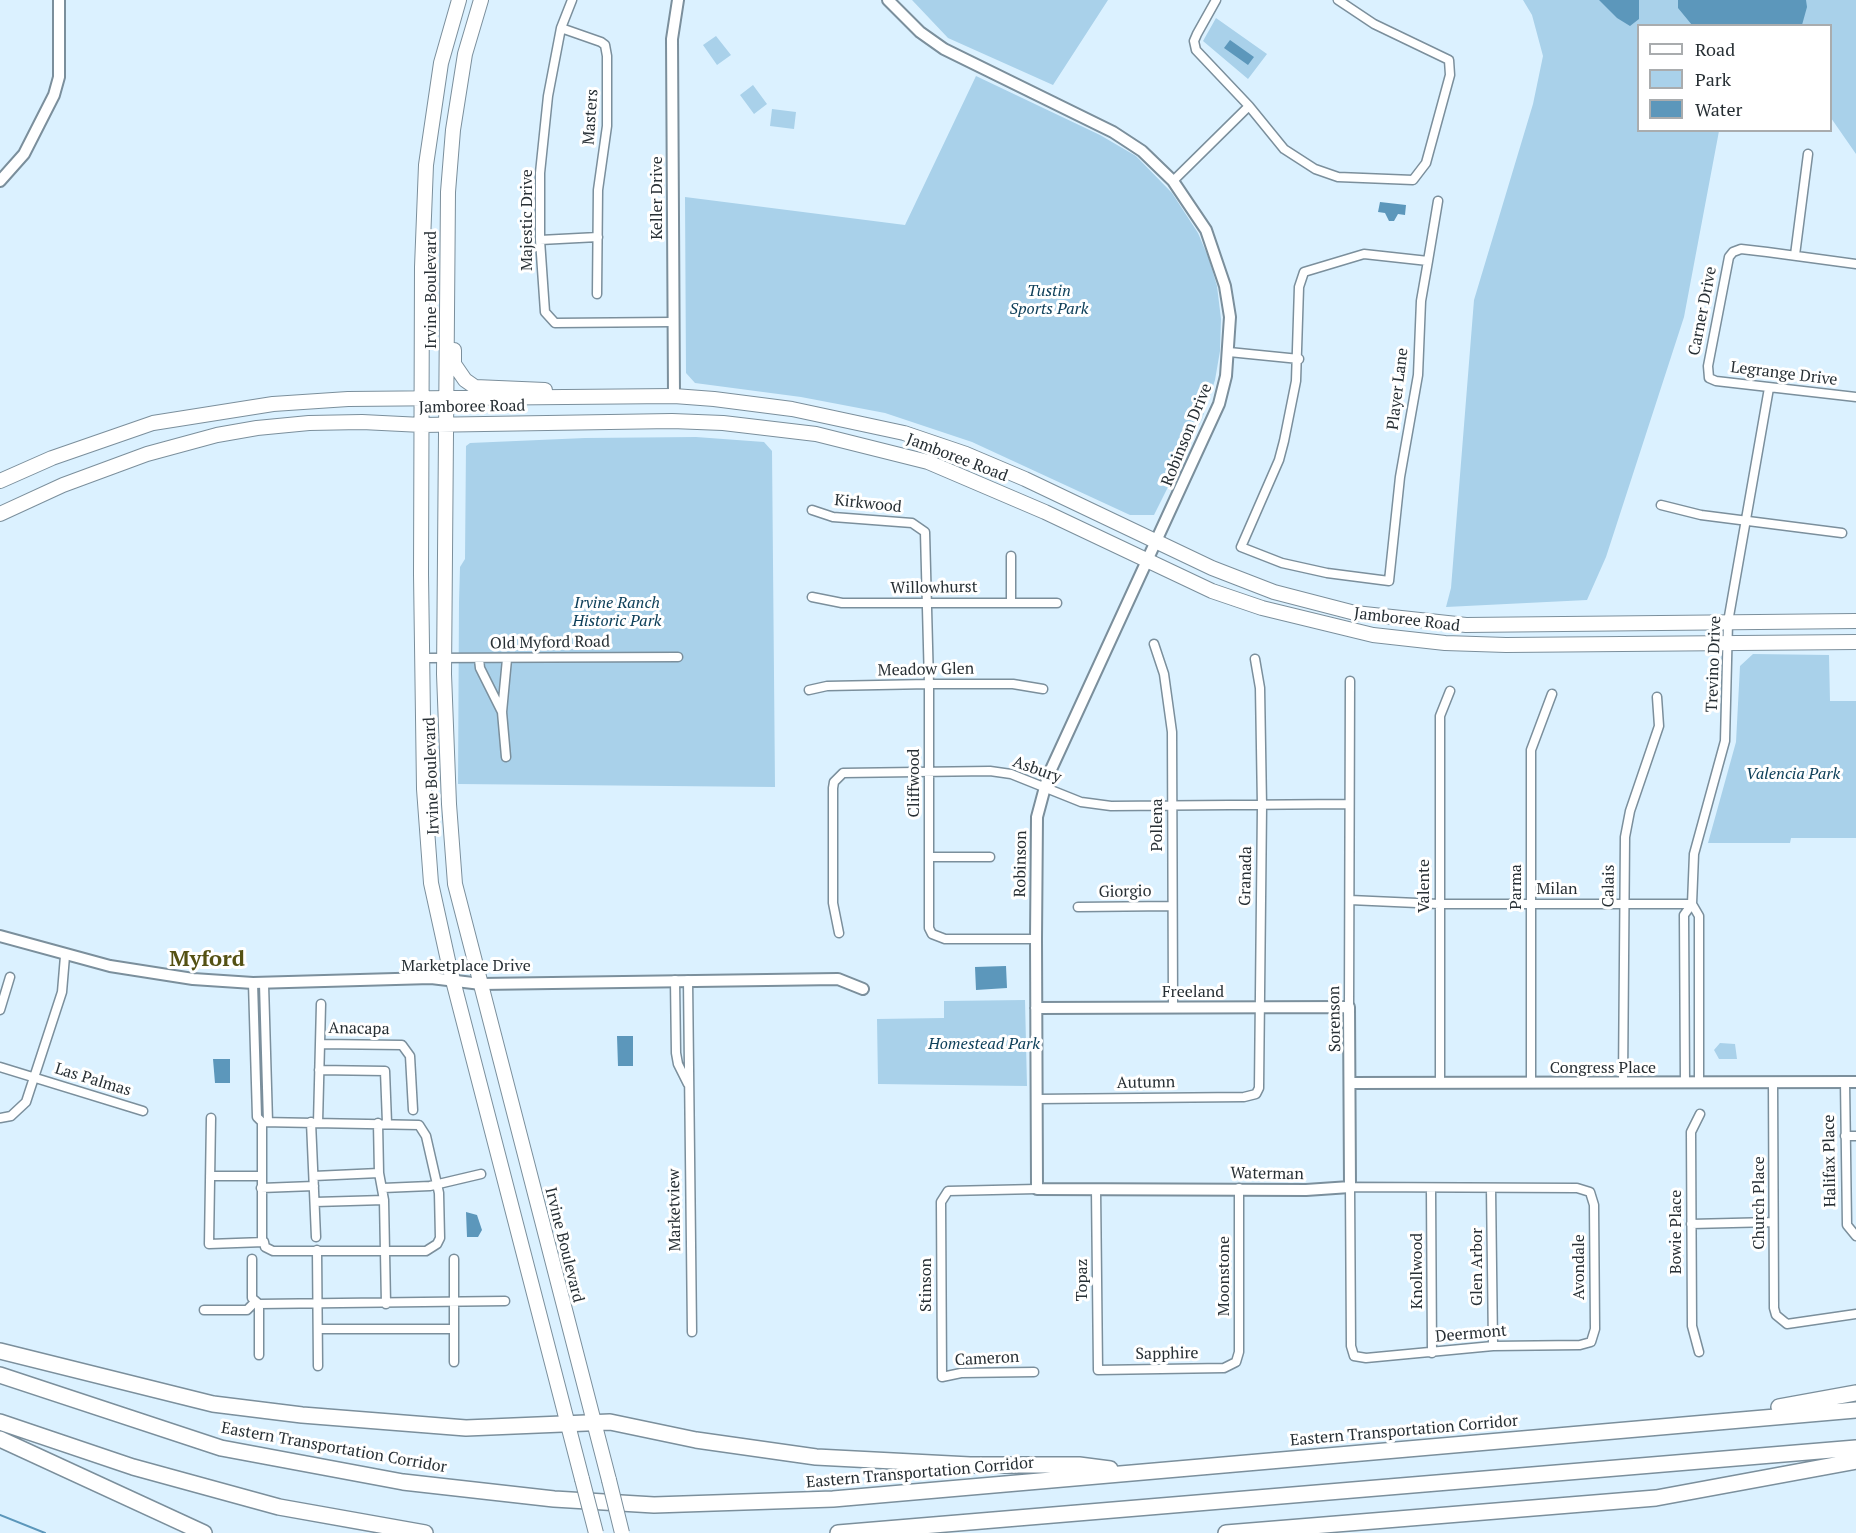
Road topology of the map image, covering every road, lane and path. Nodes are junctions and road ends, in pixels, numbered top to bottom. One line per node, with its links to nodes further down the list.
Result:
1 (59, 0): 13 (street)
2 (459, 0): 29 (main road, Irvine Boulevard)
3 (481, 0): 19 (main road, Irvine Boulevard)
4 (572, 0): 9 (street, Majestic Drive)
5 (678, 0): 22 (street, Keller Drive)
6 (888, 0): 12 (street, Robinson Drive)
7 (1216, 0): 10 (street)
8 (1338, 0): 10 (street)
9 (561, 28): 15 (street, Masters); 16 (street, Majestic Drive)
10 (1249, 106): 12 (street)
11 (1808, 154): 17 (street)
12 (1173, 181): 23 (street, Robinson Drive)
13 (0, 182)
14 (1437, 201): 18 (street, Player Lane)
15 (598, 237): 16 (street); 21 (street, Masters)
16 (540, 240): 22 (street, Majestic Drive)
17 (1795, 255): 20 (street); 25 (street, Carner Drive)
18 (1428, 261): 24 (street); 24 (street, Player Lane)
19 (447, 262): 30 (main road, Irvine Boulevard); 31 (main road)
20 (1856, 264)
21 (597, 294)
22 (672, 322): 27 (street, Keller Drive)
23 (1229, 352): 24 (street); 41 (street, Robinson Drive)
24 (1299, 359)
25 (1709, 378): 26 (street, Legrange Drive)
26 (1769, 388): 28 (street, Legrange Drive); 38 (street, Trevino Drive)
27 (674, 396): 31 (main road, Jamboree Road); 41 (main road, Jamboree Road)
28 (1856, 397)
29 (422, 398): 30 (main road, Jamboree Road); 32 (main road, Irvine Boulevard); 34 (main road, Jamboree Road)
30 (446, 398): 31 (main road, Jamboree Road); 33 (main road, Irvine Boulevard)
31 (594, 398)
32 (422, 424): 33 (main road, Jamboree Road); 37 (main road, Jamboree Road); 54 (main road, Irvine Boulevard)
33 (446, 424): 43 (main road, Jamboree Road); 55 (main road, Irvine Boulevard)
34 (0, 482)
35 (1662, 505): 38 (street)
36 (812, 510): 39 (street, Kirkwood)
37 (0, 514)
38 (1746, 520): 40 (street); 49 (street, Trevino Drive)
39 (922, 528): 46 (street, Cliffwood)
40 (1842, 533)
41 (1157, 543): 43 (street, Robinson Drive); 49 (main road, Jamboree Road)
42 (1011, 556): 45 (street)
43 (1147, 562): 51 (main road, Jamboree Road); 69 (street, Robinson)
44 (812, 597): 46 (street, Willowhurst)
45 (1011, 602): 46 (street, Willowhurst); 47 (street, Willowhurst)
46 (928, 603): 60 (street, Cliffwood)
47 (1057, 603)
48 (1856, 621): 49 (main road, Jamboree Road)
49 (1728, 622): 51 (street, Trevino Drive)
50 (1856, 642): 51 (main road, Jamboree Road)
51 (1728, 643): 79 (street, Trevino Drive)
52 (1154, 644): 71 (street, Pollena)
53 (678, 657): 57 (street, Old Myford Road)
54 (423, 658): 55 (street, Old Myford Road); 87 (main road, Irvine Boulevard)
55 (444, 659): 56 (street, Old Myford Road); 91 (main road, Irvine Boulevard)
56 (479, 659): 57 (street, Old Myford Road); 66 (street)
57 (507, 659): 66 (street)
58 (1255, 659): 72 (street, Granada)
59 (1350, 681): 70 (street, Sorenson)
60 (929, 684): 61 (street, Meadow Glen); 62 (street, Meadow Glen); 68 (street, Cliffwood)
61 (1043, 689)
62 (809, 690)
63 (1450, 691): 76 (street, Valente)
64 (1552, 694): 77 (street, Parma)
65 (1657, 697): 78 (street, Calais)
66 (502, 712): 67 (street)
67 (506, 757)
68 (928, 771): 69 (street, Asbury); 73 (street, Cliffwood); 82 (street, Asbury)
69 (1045, 788): 71 (street, Asbury); 84 (street, Robinson)
70 (1348, 804): 72 (street, Asbury); 75 (street, Sorenson)
71 (1172, 806): 72 (street, Asbury); 80 (street, Pollena)
72 (1262, 806): 95 (street, Granada)
73 (930, 857): 74 (street); 84 (street, Cliffwood)
74 (990, 857)
75 (1350, 900): 76 (street, Milan); 96 (street, Sorenson)
76 (1439, 904): 77 (street, Milan); 107 (street, Valente)
77 (1532, 904): 78 (street, Milan); 108 (street, Parma)
78 (1624, 904): 79 (street, Milan); 103 (street, Calais)
79 (1692, 904): 109 (street, Trevino Drive); 110 (street, Trevino Drive)
80 (1172, 906): 81 (street, Giorgio); 94 (street, Pollena)
81 (1078, 908)
82 (838, 933)
83 (0, 936): 85 (street, Marketplace Drive)
84 (1036, 939): 97 (street, Robinson)
85 (65, 956): 90 (street, Marketplace Drive); 102 (street, Las Palmas)
86 (10, 977): 98 (street)
87 (453, 980): 90 (street, Marketplace Drive); 91 (street, Marketplace Drive); 180 (main road, Irvine Boulevard)
88 (675, 980): 89 (street, Marketplace Drive); 91 (street, Marketplace Drive); 111 (street, Marketview)
89 (688, 980): 92 (street, Marketplace Drive); 111 (street, Marketview)
90 (259, 983): 119 (street)
91 (481, 984): 178 (main road, Irvine Boulevard)
92 (863, 989)
93 (321, 1004): 99 (street, Anacapa)
94 (1173, 1007): 95 (street, Freeland); 97 (street, Freeland)
95 (1259, 1007): 96 (street, Freeland); 112 (street, Granada)
96 (1349, 1007): 106 (street, Sorenson)
97 (1036, 1008): 113 (street, Robinson)
98 (0, 1010)
99 (320, 1044): 101 (street, Anacapa); 114 (street, Anacapa)
100 (0, 1067): 102 (street, Las Palmas)
101 (319, 1070): 120 (street, Anacapa); 121 (street)
102 (34, 1078): 115 (street, Las Palmas); 117 (street, Las Palmas)
103 (1623, 1082): 108 (street, Congress Place); 109 (street, Congress Place)
104 (1773, 1082): 105 (street, Congress Place); 110 (street, Congress Place); 143 (street, Church Place)
105 (1850, 1082): 122 (street, Halifax Place)
106 (1350, 1083): 107 (street, Congress Place); 131 (street, Sorenson)
107 (1440, 1083): 108 (street, Congress Place)
108 (1531, 1083)
109 (1685, 1083): 110 (street, Congress Place)
110 (1699, 1083)
111 (689, 1087): 161 (street, Marketview)
112 (1256, 1094): 113 (street, Autumn)
113 (1036, 1099): 136 (street, Robinson)
114 (413, 1110)
115 (143, 1111)
116 (1700, 1114): 144 (street, Bowie Place)
117 (0, 1118)
118 (210, 1118): 126 (street)
119 (262, 1120): 120 (street); 127 (street)
120 (314, 1122): 121 (street); 128 (street, Anacapa)
121 (382, 1123): 124 (street); 129 (street)
122 (1845, 1136): 123 (street); 146 (street, Halifax Place)
123 (1856, 1136)
124 (379, 1173): 128 (street); 133 (street)
125 (482, 1174): 129 (street)
126 (210, 1176): 127 (street); 147 (street)
127 (261, 1176): 132 (street)
128 (314, 1176): 130 (street, Anacapa)
129 (437, 1185): 133 (street); 149 (street)
130 (314, 1186): 132 (street); 142 (street, Anacapa)
131 (1350, 1187): 134 (street, Waterman); 138 (street, Waterman); 168 (street, Sorenson)
132 (261, 1188): 147 (street)
133 (383, 1188): 141 (street)
134 (1239, 1188): 137 (street, Waterman); 170 (street, Moonstone)
135 (1491, 1188): 138 (street, Waterman); 139 (street, Waterman); 163 (street, Glen Arbor)
136 (1037, 1189): 137 (street, Waterman); 140 (street, Waterman)
137 (1096, 1189): 172 (street, Topaz)
138 (1431, 1189): 166 (street, Knollwood)
139 (1590, 1192): 162 (street, Avondale)
140 (945, 1193): 175 (street, Stinson)
141 (384, 1200): 142 (street); 149 (street)
142 (315, 1202): 145 (street, Anacapa)
143 (1773, 1222): 144 (street); 158 (street, Church Place)
144 (1691, 1224): 165 (street, Bowie Place)
145 (316, 1236)
146 (1856, 1236)
147 (262, 1242): 148 (street)
148 (317, 1250): 149 (street); 153 (street)
149 (386, 1251): 156 (street)
150 (252, 1259): 155 (street)
151 (454, 1259): 154 (street)
152 (505, 1301): 154 (street)
153 (318, 1302): 155 (street); 156 (street); 159 (street)
154 (454, 1302): 156 (street); 160 (street)
155 (257, 1303): 157 (street); 167 (street)
156 (386, 1304)
157 (204, 1310)
158 (1856, 1314)
159 (318, 1329): 160 (street); 171 (street)
160 (454, 1329): 169 (street)
161 (692, 1332)
162 (1591, 1342): 163 (street, Deermont)
163 (1493, 1346): 166 (street, Deermont)
164 (0, 1351): 180 (highway)
165 (1699, 1352)
166 (1432, 1353): 168 (street, Deermont)
167 (259, 1355)
168 (1354, 1356)
169 (454, 1362)
170 (1236, 1362): 172 (street, Sapphire)
171 (318, 1366)
172 (1098, 1370)
173 (1034, 1372): 175 (street, Cameron)
174 (0, 1375): 185 (highway, Eastern Transportation Corridor)
175 (942, 1377)
176 (1856, 1393): 181 (highway)
177 (1856, 1410): 181 (highway, Eastern Transportation Corridor)
178 (594, 1421): 180 (highway); 185 (highway); 189 (main road, Irvine Boulevard, bridge)
179 (0, 1422): 187 (highway)
180 (567, 1422): 188 (main road, Irvine Boulevard, bridge)
181 (1695, 1423): 185 (highway, Eastern Transportation Corridor)
182 (0, 1439): 186 (highway)
183 (1856, 1448): 190 (highway)
184 (1856, 1461): 191 (highway)
185 (1136, 1473)
186 (204, 1533)
187 (425, 1533)
188 (596, 1533)
189 (622, 1533)
190 (838, 1533)
191 (1226, 1533)

